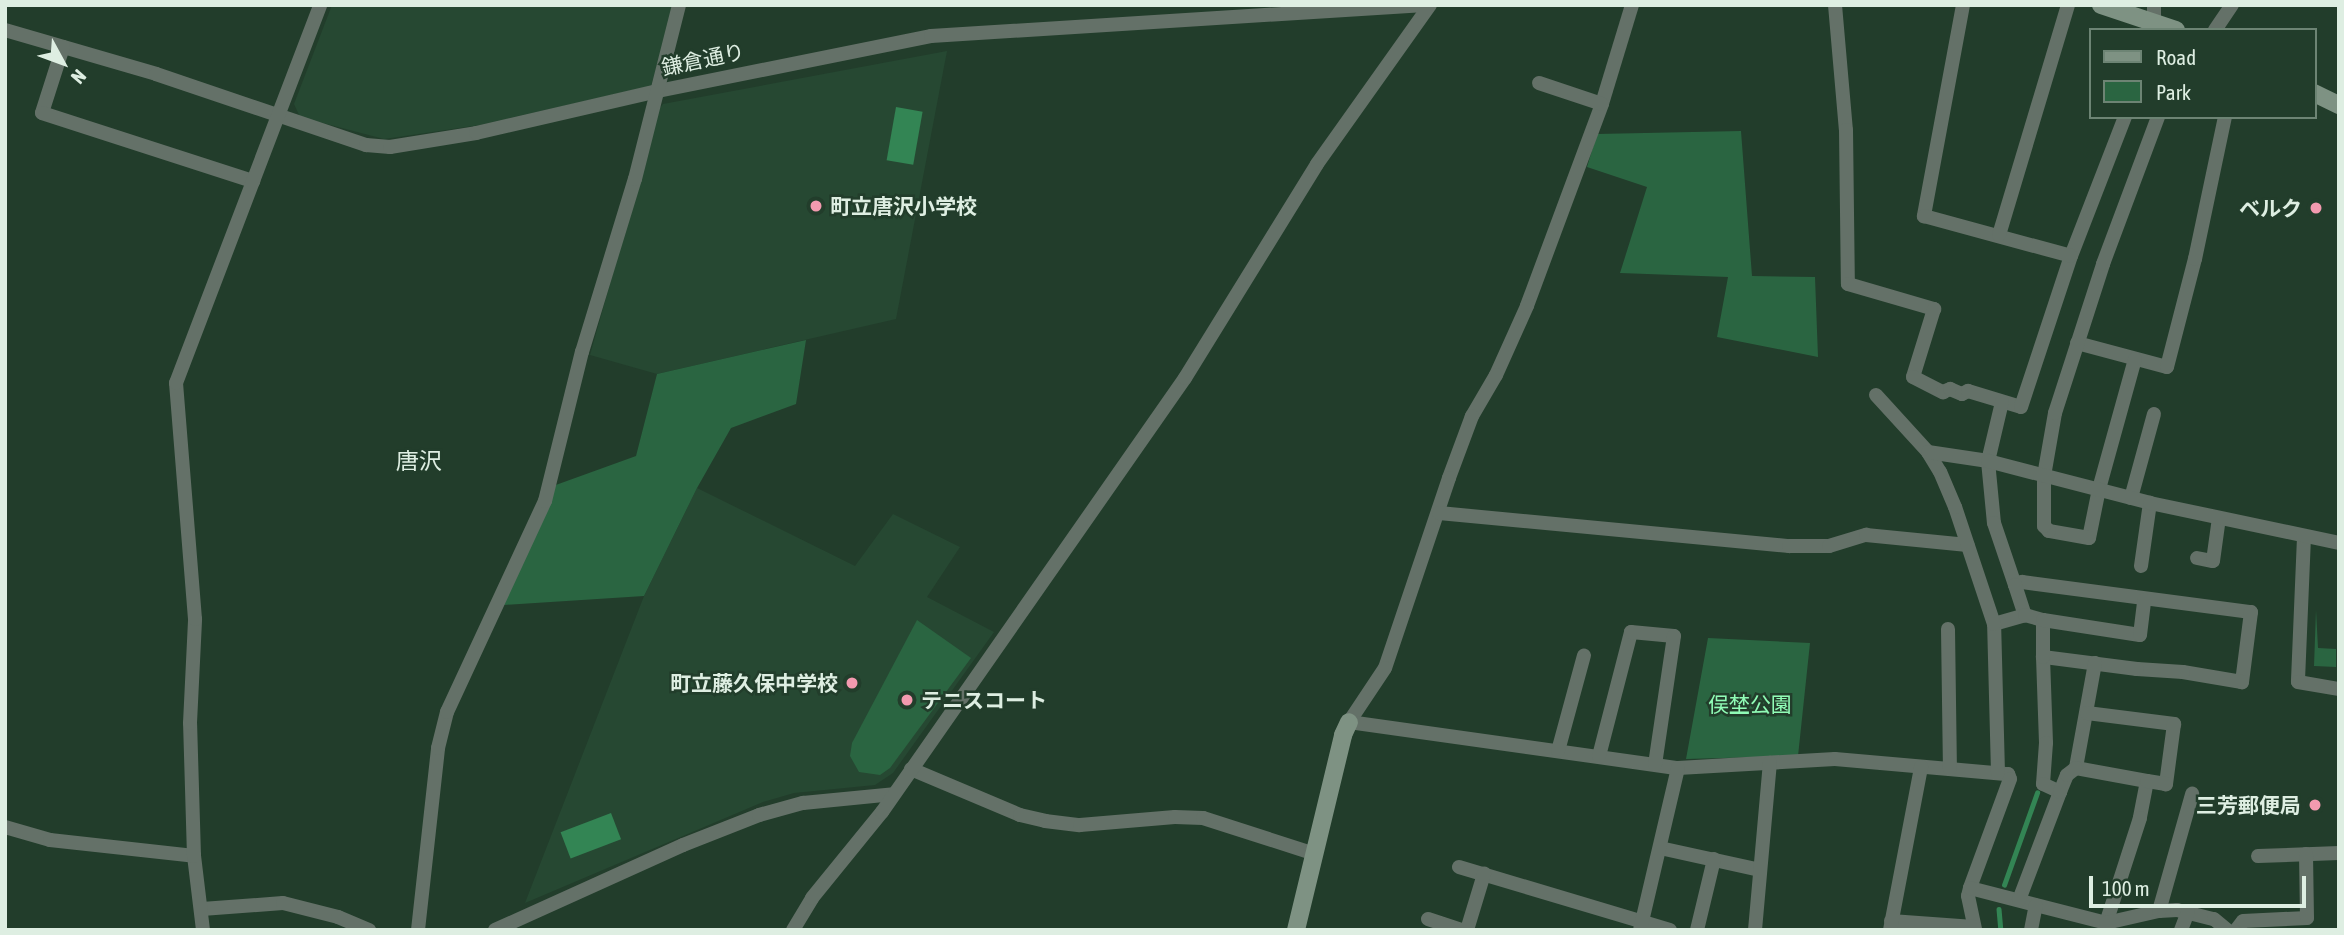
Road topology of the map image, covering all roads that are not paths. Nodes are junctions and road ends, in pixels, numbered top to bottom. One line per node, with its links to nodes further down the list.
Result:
1 (320, 5): 19 (street)
2 (679, 5): 15 (street)
3 (1429, 5): 15 (street, 鎌倉通り); 63 (street)
4 (1632, 5): 17 (street)
5 (1835, 5): 29 (street)
6 (1963, 5): 24 (street)
7 (2068, 5): 24 (street)
8 (2232, 5): 11 (street)
9 (2104, 6): 10 (street)
10 (2161, 22)
11 (2216, 28)
12 (5, 30): 13 (street, 鎌倉通り)
13 (63, 47): 19 (street, 鎌倉通り); 23 (street)
14 (1539, 83): 17 (street)
15 (658, 91): 19 (street, 鎌倉通り); 95 (street)
16 (2316, 94): 18 (street)
17 (1602, 104): 37 (street)
18 (2339, 105)
19 (279, 117): 23 (street)
20 (2124, 119): 25 (street)
21 (2157, 119): 26 (street)
22 (2225, 119): 27 (street)
23 (253, 181): 75 (street)
24 (1999, 235): 25 (street)
25 (2071, 256): 29 (street)
26 (2077, 343): 27 (street); 33 (street)
27 (2135, 359): 34 (street)
28 (1876, 395): 31 (street)
29 (2002, 402): 32 (street)
30 (2154, 414): 35 (street)
31 (1928, 452): 32 (street); 41 (street)
32 (1988, 461): 33 (street); 44 (street)
33 (2044, 475): 34 (street); 34 (street)
34 (2099, 489): 35 (street)
35 (2131, 498): 36 (street)
36 (2150, 503): 38 (street); 43 (street)
37 (1439, 513): 41 (street); 55 (street)
38 (2219, 518): 39 (street); 42 (street)
39 (2304, 537): 40 (street); 53 (street)
40 (2339, 543)
41 (1968, 545): 48 (street)
42 (2197, 558)
43 (2141, 566)
44 (2015, 585): 45 (street); 46 (street)
45 (2144, 600): 47 (street); 52 (street)
46 (2025, 615): 47 (street); 48 (street)
47 (2043, 620): 51 (street)
48 (1994, 624): 65 (street)
49 (1948, 629): 64 (street)
50 (1584, 655): 56 (street)
51 (2043, 657): 52 (street); 67 (street)
52 (2095, 663): 54 (street)
53 (2339, 689)
54 (2087, 712): 62 (street); 66 (street)
55 (1349, 722): 56 (street); 73 (street)
56 (1558, 751): 57 (street)
57 (1600, 757): 59 (street); 59 (street)
58 (1770, 763): 60 (street); 61 (street); 79 (street)
59 (1655, 765): 61 (street)
60 (1921, 767): 64 (street); 89 (street)
61 (1678, 768): 71 (street)
62 (2076, 768): 66 (street); 67 (street)
63 (911, 769): 68 (street); 73 (street)
64 (1950, 769): 65 (street)
65 (1998, 773): 81 (street)
66 (2147, 781): 88 (street)
67 (2060, 792): 82 (street)
68 (894, 794): 96 (street); 97 (street)
69 (2192, 794): 85 (street)
70 (5, 827): 75 (street)
71 (1660, 848): 77 (street); 90 (street)
72 (2339, 853): 74 (street)
73 (1315, 854): 98 (street)
74 (2306, 854): 76 (street); 107 (street)
75 (194, 856): 84 (street)
76 (2258, 856)
77 (1714, 859): 79 (street); 102 (street)
78 (1459, 867): 80 (street)
79 (1760, 870): 103 (street)
80 (1484, 874): 90 (street); 100 (street)
81 (1970, 888): 82 (street); 92 (street)
82 (2019, 900): 83 (street)
83 (2036, 905): 88 (street); 104 (street)
84 (202, 909): 93 (street); 94 (street)
85 (2159, 911): 86 (street); 88 (street)
86 (2188, 912): 105 (street); 106 (street)
87 (1428, 919): 99 (street)
88 (2106, 923)
89 (1891, 925): 91 (street)
90 (1641, 926): 101 (street)
91 (1957, 928): 92 (street)
92 (1974, 928)
93 (203, 930)
94 (369, 930)
95 (418, 930)
96 (495, 930)
97 (793, 930)
98 (1296, 930)
99 (1461, 930)
100 (1467, 930)
101 (1670, 930)
102 (1697, 930)
103 (1755, 930)
104 (2031, 930)
105 (2181, 930)
106 (2227, 930)
107 (2236, 930)

